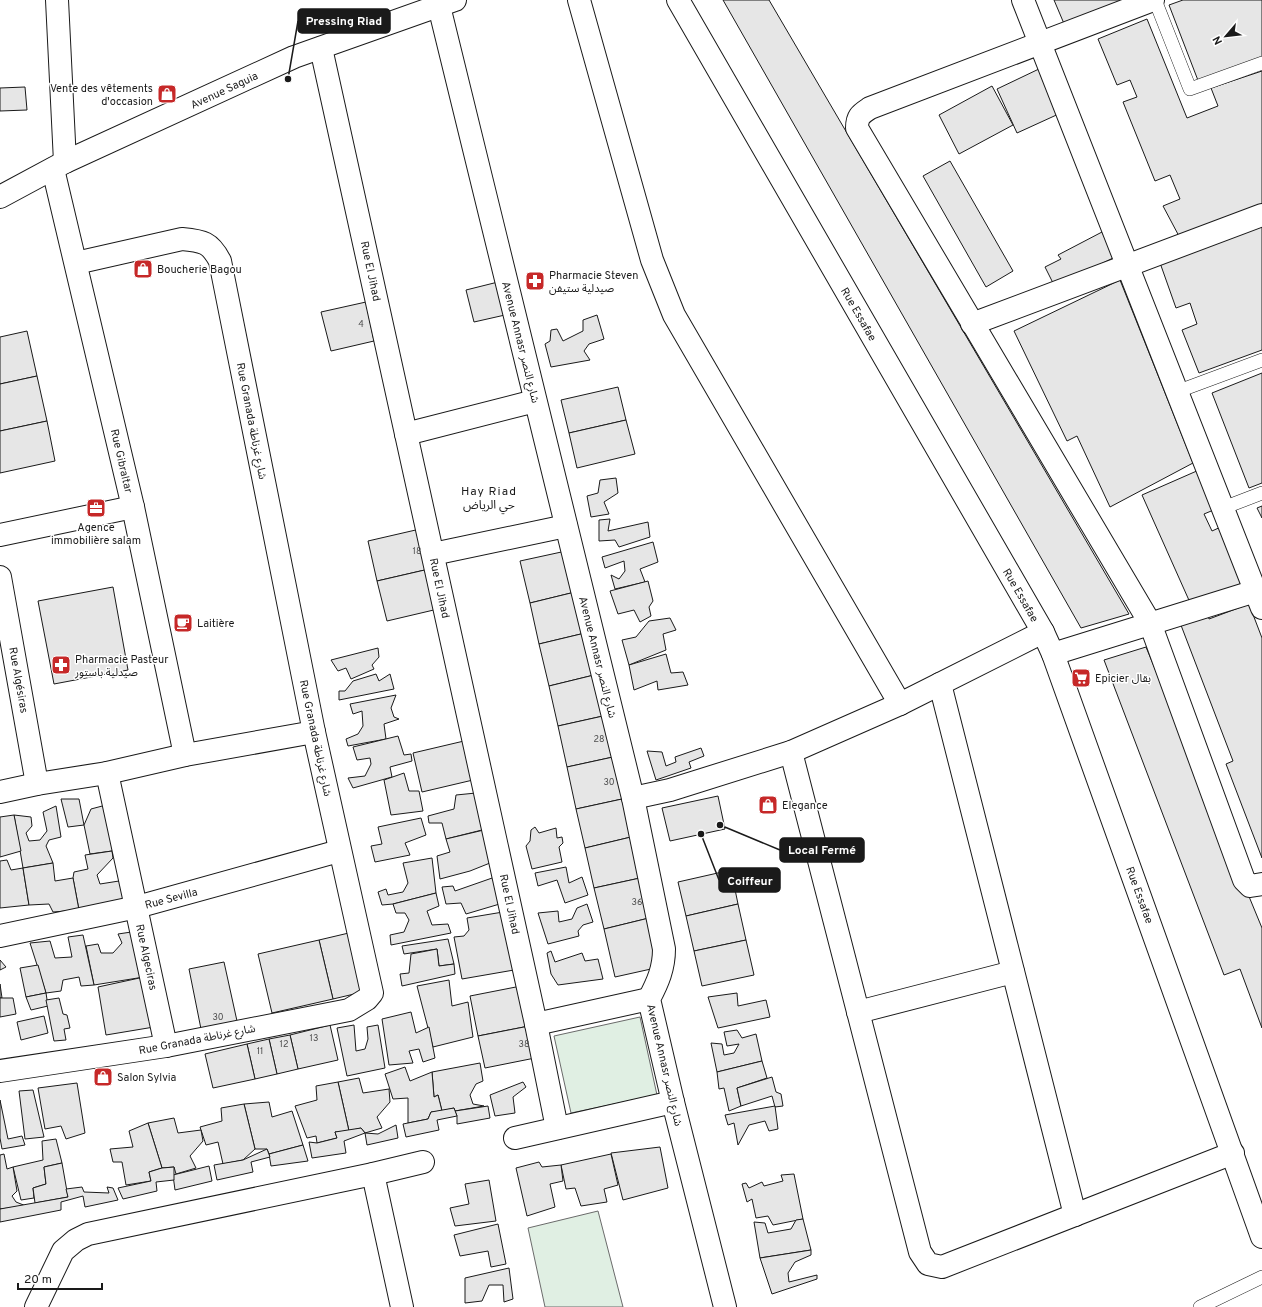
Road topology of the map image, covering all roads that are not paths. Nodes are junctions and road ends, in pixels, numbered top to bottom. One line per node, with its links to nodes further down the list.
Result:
1 (57, 0): 11 (street, Rue Gibraltar)
2 (579, 0): 33 (street)
3 (678, 0): 30 (street, Rue Essafae)
4 (1023, 0): 8 (street)
5 (1154, 0): 8 (street); 10 (lane)
6 (447, 3): 7 (street, Avenue Saguia); 19 (street, Avenue Annasr شارع النصر)
7 (409, 8): 9 (street, Avenue Saguia)
8 (1040, 44): 15 (street); 16 (street)
9 (321, 48): 11 (street, Avenue Saguia); 20 (street, Rue El Jihad)
10 (1262, 63)
11 (59, 166): 12 (street, Avenue Saguia); 14 (street, Rue Gibraltar)
12 (0, 197)
13 (1262, 214): 15 (street)
14 (76, 263): 22 (street, Rue Gibraltar); 34 (street, Rue Granada شارع غرناطة)
15 (1127, 265): 16 (street); 18 (street)
16 (972, 324): 29 (street)
17 (1262, 360): 18 (lane)
18 (1176, 392): 23 (street)
19 (535, 401): 20 (street); 24 (street, Avenue Annasr شارع النصر)
20 (406, 434): 26 (street, Rue El Jihad)
21 (1262, 493): 23 (lane)
22 (133, 507): 25 (street); 36 (street, Rue Gibraltar)
23 (1222, 508): 28 (street)
24 (566, 526): 26 (street); 40 (street, Avenue Annasr شارع النصر)
25 (0, 534)
26 (433, 554): 48 (street, Rue El Jihad)
27 (0, 576): 38 (street, Rue Algésiras)
28 (1260, 596): 29 (street)
29 (1150, 623): 31 (street); 42 (street)
30 (1042, 632): 31 (street, Rue Essafae); 32 (street)
31 (1052, 654): 54 (street, Rue Essafae)
32 (940, 684): 33 (street); 45 (street)
33 (900, 704): 35 (street)
34 (314, 732): 36 (street); 41 (street, Rue Granada شارع غرناطة)
35 (791, 752): 40 (street); 47 (street)
36 (184, 755): 37 (street)
37 (107, 773): 38 (street); 43 (street, Rue Algeciras)
38 (38, 784): 39 (street)
39 (0, 792)
40 (633, 798): 46 (street, Avenue Annasr شارع النصر)
41 (339, 851): 43 (street, Rue Sevilla); 49 (street, Rue Granada شارع غرناطة)
42 (1262, 884)
43 (137, 907): 44 (street, Rue Sevilla); 49 (street, Rue Algeciras)
44 (0, 936)
45 (1013, 972): 47 (street); 57 (street)
46 (649, 999): 48 (street); 51 (street, Avenue Annasr شارع النصر)
47 (858, 1012): 57 (street)
48 (536, 1024): 52 (street, Rue El Jihad)
49 (166, 1046): 50 (street, Rue Granada شارع غرناطة)
50 (0, 1071)
51 (672, 1102): 52 (street); 62 (street, Avenue Annasr شارع النصر)
52 (557, 1128): 53 (street)
53 (515, 1138)
54 (1233, 1153): 57 (street); 58 (street, Rue Essafae)
55 (423, 1162): 56 (street)
56 (373, 1174): 60 (street); 61 (street)
57 (1075, 1215)
58 (1261, 1230)
59 (1262, 1277): 63 (lane)
60 (36, 1307)
61 (402, 1307)
62 (725, 1307)
63 (1200, 1307)

